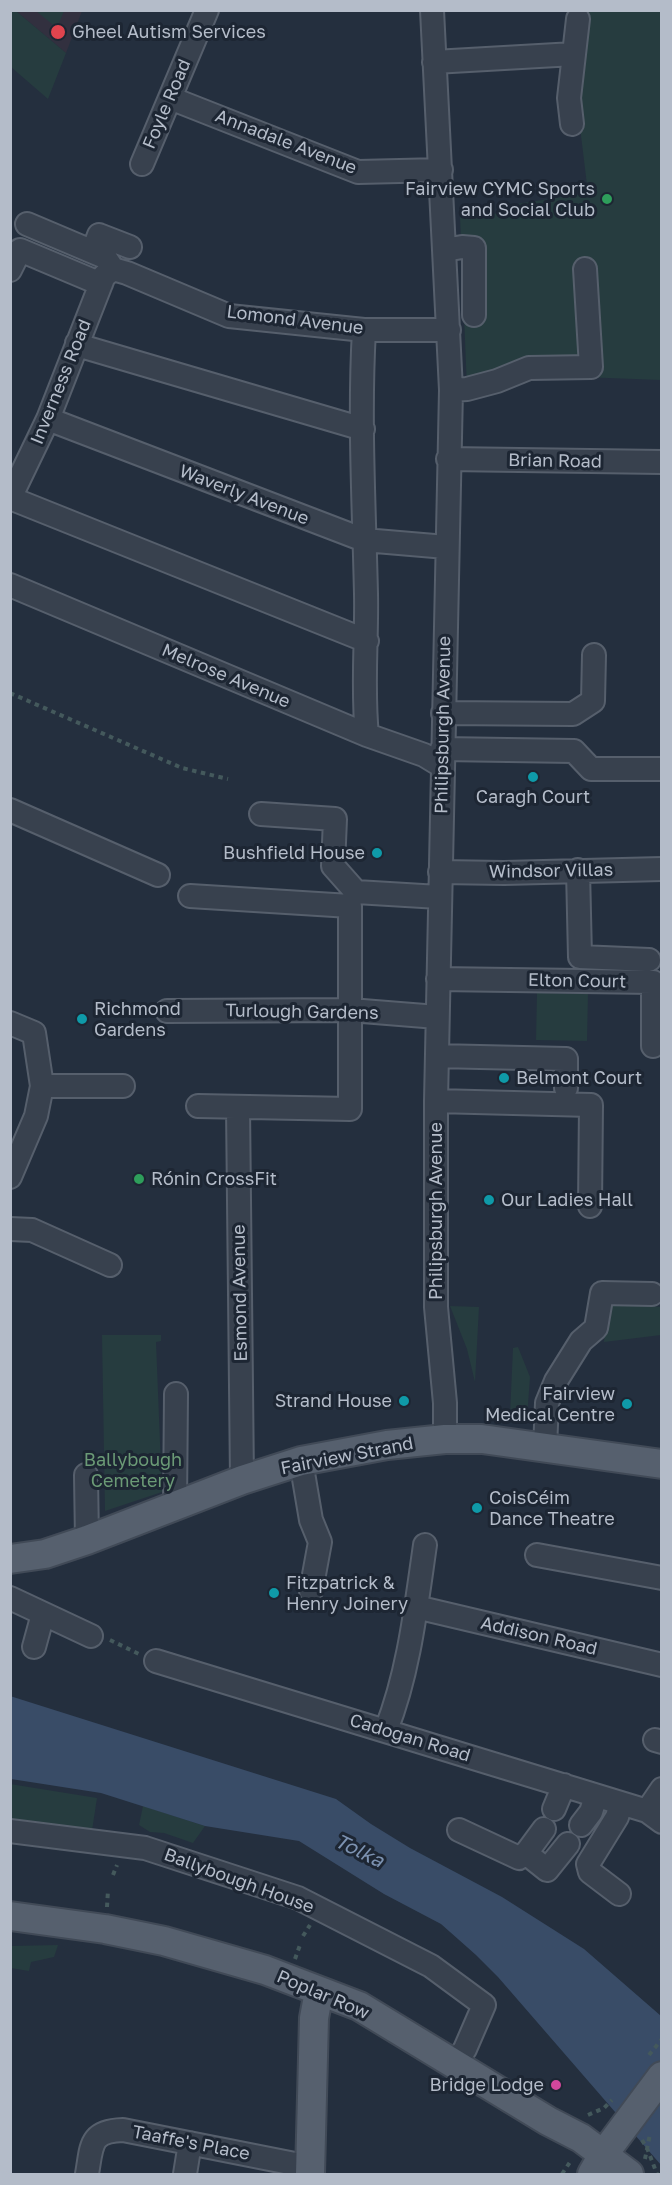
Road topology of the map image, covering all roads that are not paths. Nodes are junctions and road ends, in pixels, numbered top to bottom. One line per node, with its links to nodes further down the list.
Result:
1 (207, 10): 6 (street, Foyle Road)
2 (432, 10): 5 (street, Philipsburgh Avenue)
3 (578, 19): 4 (street)
4 (574, 54): 5 (street); 7 (street)
5 (434, 62): 9 (street, Philipsburgh Avenue)
6 (170, 98): 8 (street, Foyle Road); 9 (street, Annadale Avenue)
7 (572, 124)
8 (142, 164)
9 (441, 170): 12 (street, Philipsburgh Avenue)
10 (27, 224): 13 (street)
11 (130, 247): 13 (street)
12 (445, 250): 17 (street); 19 (street, Philipsburgh Avenue)
13 (93, 251): 16 (street)
14 (585, 269): 21 (street)
15 (10, 270): 16 (street, Lomond Avenue)
16 (107, 276): 18 (street, Lomond Avenue); 20 (street, Inverness Road)
17 (474, 315)
18 (364, 330): 19 (street, Lomond Avenue); 23 (street)
19 (449, 330): 21 (street, Philipsburgh Avenue)
20 (77, 343): 22 (street, Inverness Road); 23 (street)
21 (451, 390): 24 (street, Philipsburgh Avenue)
22 (48, 419): 26 (street, Inverness Road); 27 (street, Waverly Avenue)
23 (363, 429): 27 (street)
24 (448, 459): 25 (street, Brian Road); 28 (street, Philipsburgh Avenue)
25 (662, 462)
26 (10, 498): 30 (street)
27 (364, 540): 28 (street, Waverly Avenue); 30 (street)
28 (446, 547): 32 (street, Philipsburgh Avenue)
29 (10, 585): 33 (street, Melrose Avenue)
30 (367, 641): 33 (street)
31 (594, 656): 32 (street)
32 (443, 713): 34 (street, Philipsburgh Avenue)
33 (367, 735): 34 (street, Melrose Avenue)
34 (442, 758): 35 (street); 40 (street, Philipsburgh Avenue)
35 (662, 769)
36 (10, 810): 41 (street)
37 (261, 814): 43 (street)
38 (662, 869): 39 (street, Windsor Villas)
39 (578, 870): 40 (street, Windsor Villas); 44 (street)
40 (440, 872): 43 (street, Philipsburgh Avenue)
41 (158, 875)
42 (190, 896): 46 (street)
43 (439, 897): 45 (street, Philipsburgh Avenue)
44 (649, 960)
45 (438, 980): 48 (street, Philipsburgh Avenue); 50 (street, Elton Court)
46 (350, 1010): 47 (street, Turlough Gardens); 48 (street, Turlough Gardens); 57 (street)
47 (167, 1011)
48 (437, 1017): 51 (street, Philipsburgh Avenue)
49 (10, 1023): 52 (street)
50 (653, 1046)
51 (436, 1056): 54 (street); 55 (street, Philipsburgh Avenue)
52 (42, 1086): 53 (street); 58 (street)
53 (123, 1086)
54 (566, 1088)
55 (436, 1101): 59 (street); 64 (street, Philipsburgh Avenue)
56 (198, 1106): 57 (street)
57 (238, 1107): 69 (street, Esmond Avenue)
58 (10, 1178)
59 (590, 1206)
60 (10, 1229): 61 (street)
61 (110, 1265)
62 (652, 1294): 65 (street)
63 (176, 1394): 70 (street)
64 (445, 1439): 65 (main road, Fairview Strand); 66 (main road, Fairview Strand)
65 (545, 1447): 67 (main road, Fairview Strand)
66 (302, 1461): 69 (main road, Fairview Strand); 76 (street)
67 (662, 1464)
68 (86, 1475): 71 (street)
69 (242, 1480): 70 (main road, Fairview Strand)
70 (175, 1506): 71 (main road, Fairview Strand)
71 (87, 1540): 74 (main road, Fairview Strand)
72 (424, 1545): 78 (street)
73 (537, 1556): 75 (street)
74 (10, 1559)
75 (662, 1578)
76 (310, 1591)
77 (10, 1598): 79 (street)
78 (416, 1607): 83 (street, Addison Road); 84 (street)
79 (43, 1614): 80 (street); 81 (street)
80 (91, 1636)
81 (34, 1647)
82 (156, 1661): 84 (street, Cadogan Road)
83 (662, 1665)
84 (386, 1730): 85 (street, Cadogan Road)
85 (564, 1785): 87 (street, Cadogan Road); 89 (street)
86 (662, 1789): 90 (street)
87 (596, 1796): 88 (street, Cadogan Road); 91 (street)
88 (621, 1804): 90 (street, Cadogan Road); 97 (street)
89 (554, 1809)
90 (654, 1816)
91 (581, 1825)
92 (459, 1830): 93 (street)
93 (544, 1830)
94 (10, 1831): 100 (street, Ballybough House)
95 (568, 1844): 96 (street)
96 (532, 1858)
97 (619, 1894)
98 (10, 1916): 99 (main road, Poplar Row)
99 (319, 1992): 100 (main road, Poplar Row); 105 (main road)
100 (455, 2064): 103 (main road, Poplar Row)
101 (662, 2076): 103 (main road)
102 (190, 2143): 105 (street, Taaffe's Place); 106 (street, Taaffe's Place); 107 (street)
103 (598, 2165): 104 (main road, Poplar Row)
104 (637, 2166)
105 (310, 2171)
106 (87, 2175)
107 (185, 2175)

